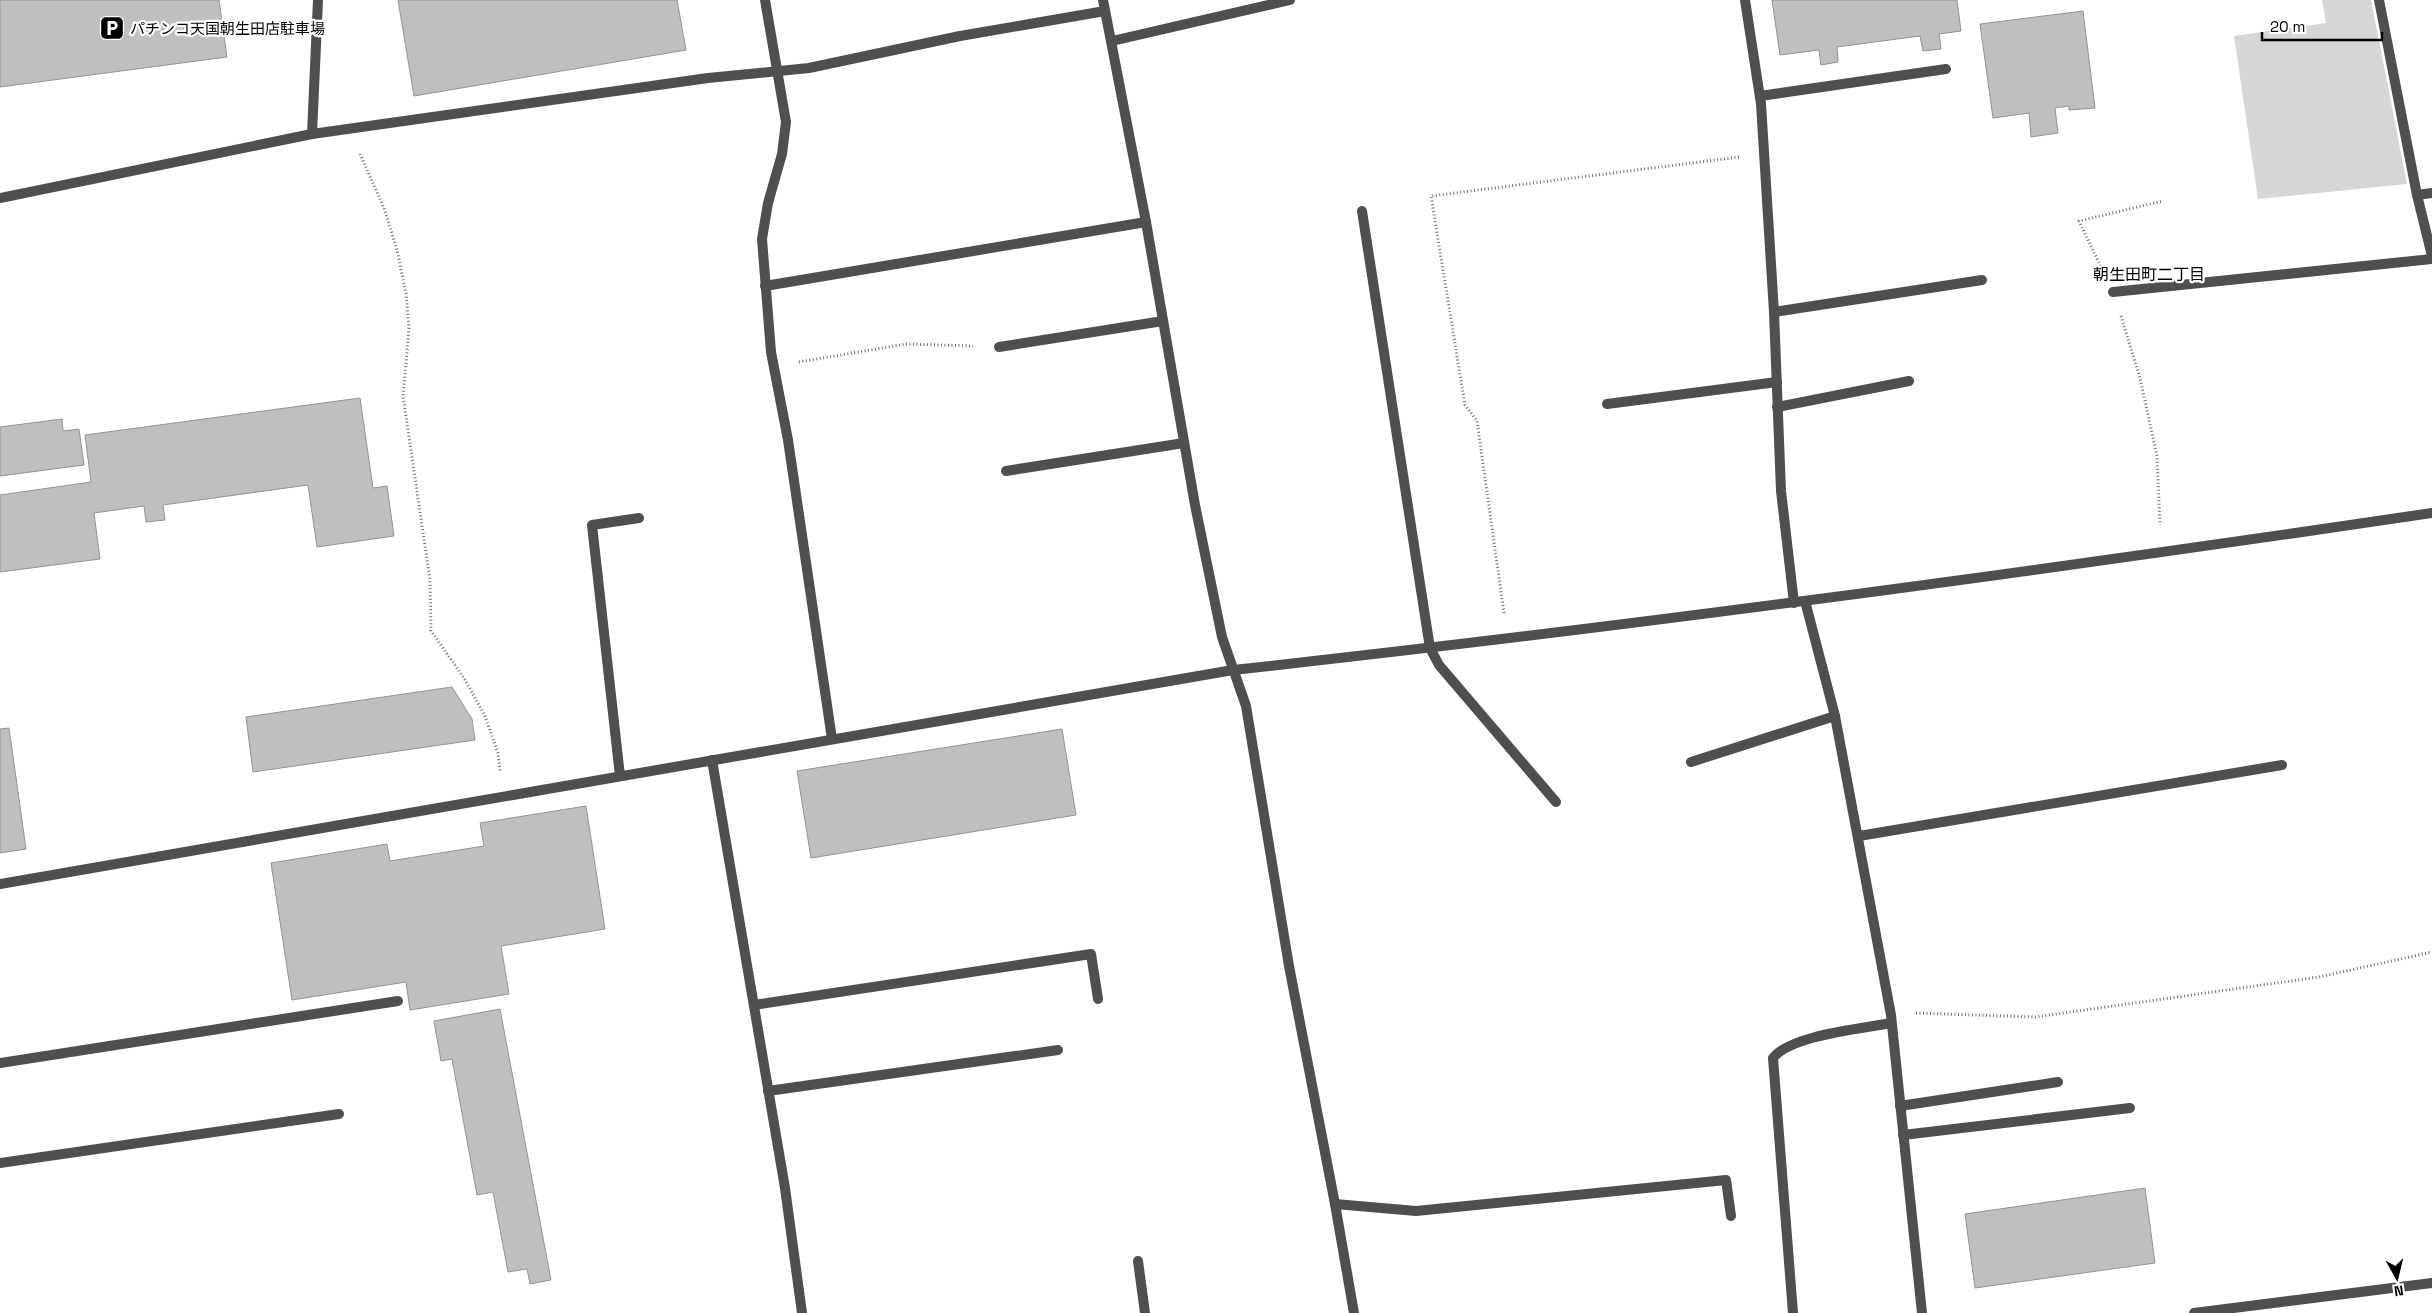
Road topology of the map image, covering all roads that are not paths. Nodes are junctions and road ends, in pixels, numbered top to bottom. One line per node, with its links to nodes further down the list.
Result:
1 (318, 0): 12 (street)
2 (765, 0): 10 (street)
3 (1103, 0): 7 (street)
4 (1290, 0): 8 (street)
5 (1745, 0): 11 (street)
6 (2379, 0): 14 (street)
7 (1105, 11): 8 (street); 10 (street)
8 (1112, 41): 17 (street)
9 (1946, 69): 11 (street)
10 (778, 70): 12 (street); 20 (street)
11 (1760, 96): 22 (street)
12 (312, 134): 15 (street)
13 (2432, 193): 14 (street)
14 (2417, 195): 18 (street)
15 (0, 198)
16 (1362, 210): 35 (street)
17 (1146, 222): 20 (street); 23 (street)
18 (2432, 257): 21 (street)
19 (1982, 280): 22 (street)
20 (765, 286): 38 (street)
21 (2113, 292)
22 (1774, 312): 26 (street)
23 (1163, 321): 24 (street); 29 (street)
24 (998, 347)
25 (1909, 381): 28 (street)
26 (1777, 382): 27 (street); 28 (street)
27 (1607, 404)
28 (1777, 406): 34 (street)
29 (1184, 443): 30 (street); 36 (street)
30 (1006, 470)
31 (2432, 514): 33 (street)
32 (639, 518): 42 (street)
33 (1805, 601): 34 (street); 37 (street)
34 (1794, 603): 35 (street)
35 (1430, 648): 36 (street); 43 (street)
36 (1233, 670): 38 (street); 59 (street)
37 (1835, 716): 40 (street); 44 (street)
38 (832, 739): 39 (street)
39 (712, 760): 42 (street); 48 (street)
40 (1691, 762)
41 (2282, 765): 44 (street)
42 (620, 776): 45 (street)
43 (1556, 802)
44 (1859, 836): 49 (street)
45 (0, 884)
46 (1098, 998): 48 (street)
47 (398, 1001): 51 (street)
48 (754, 1005): 53 (street)
49 (1891, 1019): 54 (street); 66 (street)
50 (1058, 1050): 53 (street)
51 (0, 1063)
52 (2058, 1082): 54 (street)
53 (768, 1091): 63 (street)
54 (1900, 1106): 57 (street)
55 (2130, 1108): 57 (street)
56 (339, 1114): 58 (street)
57 (1904, 1135): 67 (street)
58 (0, 1163)
59 (1335, 1204): 60 (street); 65 (street)
60 (1730, 1216)
61 (1138, 1261): 64 (street)
62 (2432, 1282): 68 (street)
63 (802, 1313)
64 (1145, 1313)
65 (1354, 1313)
66 (1793, 1313)
67 (1922, 1313)
68 (2194, 1313)

